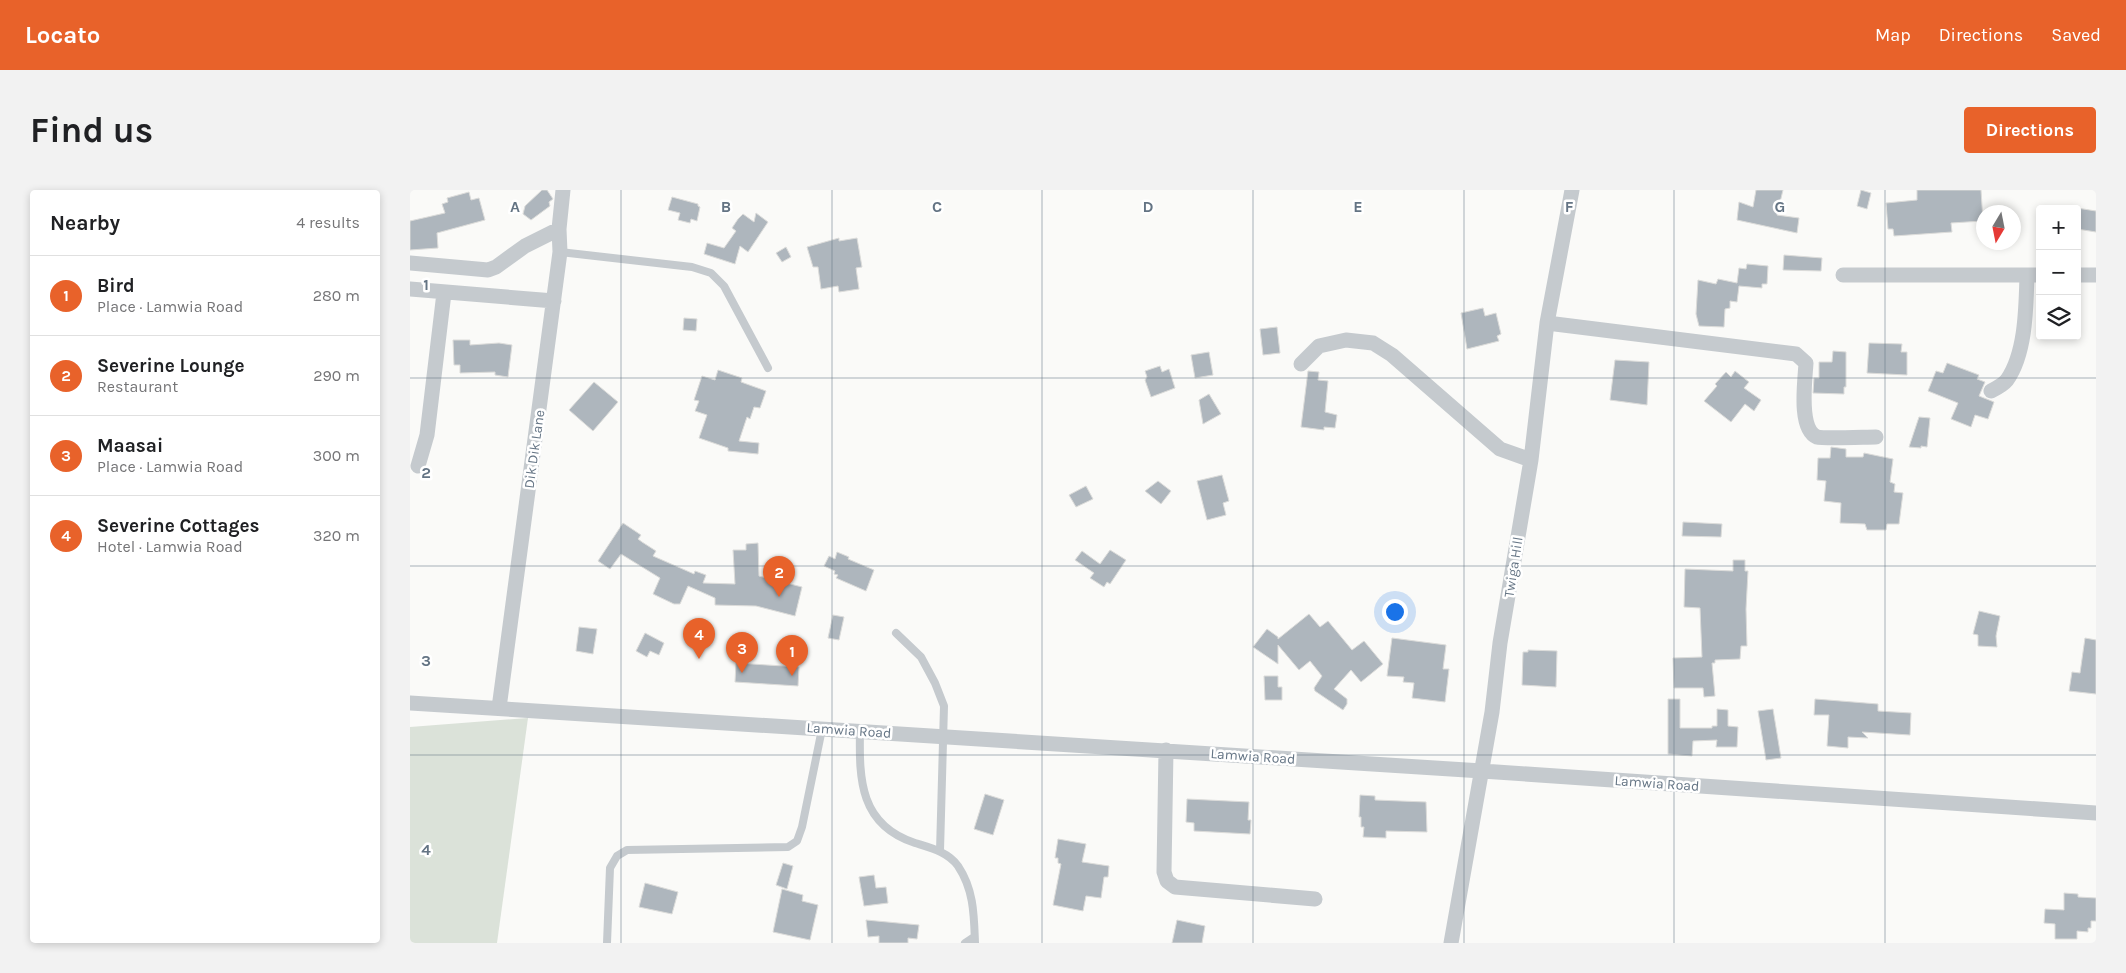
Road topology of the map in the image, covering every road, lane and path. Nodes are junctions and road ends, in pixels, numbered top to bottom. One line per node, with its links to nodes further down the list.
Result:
1 (563, 190): 3 (street, Dik Dik Lane)
2 (1572, 190): 13 (street, Twiga Hill)
3 (560, 229): 4 (street, Dik Dik Lane); 5 (street)
4 (560, 252): 12 (street, Dik Dik Lane); 15 (lane)
5 (410, 263)
6 (1843, 275): 7 (street)
7 (2034, 275): 16 (street)
8 (2081, 275): 9 (street)
9 (2096, 275)
10 (410, 289): 11 (street)
11 (444, 293): 12 (street); 19 (street)
12 (554, 301): 22 (street, Dik Dik Lane)
13 (1548, 323): 17 (street); 18 (street, Twiga Hill)
14 (1301, 364): 18 (street)
15 (768, 368)
16 (1991, 391)
17 (1876, 437)
18 (1531, 460): 27 (street, Twiga Hill)
19 (418, 466)
20 (896, 633): 25 (lane)
21 (410, 703): 22 (street, Lamwia Road)
22 (499, 708): 23 (street, Lamwia Road)
23 (822, 729): 24 (street, Lamwia Road); 32 (lane)
24 (860, 731): 25 (street, Lamwia Road); 29 (lane)
25 (944, 736): 26 (street, Lamwia Road); 29 (lane)
26 (1166, 750): 27 (street, Lamwia Road); 30 (street)
27 (1482, 771): 28 (street, Lamwia Road); 34 (street, Twiga Hill)
28 (2096, 813)
29 (940, 851): 31 (lane)
30 (1315, 899)
31 (974, 940): 33 (lane)
32 (607, 943)
33 (964, 943)
34 (1451, 943)

